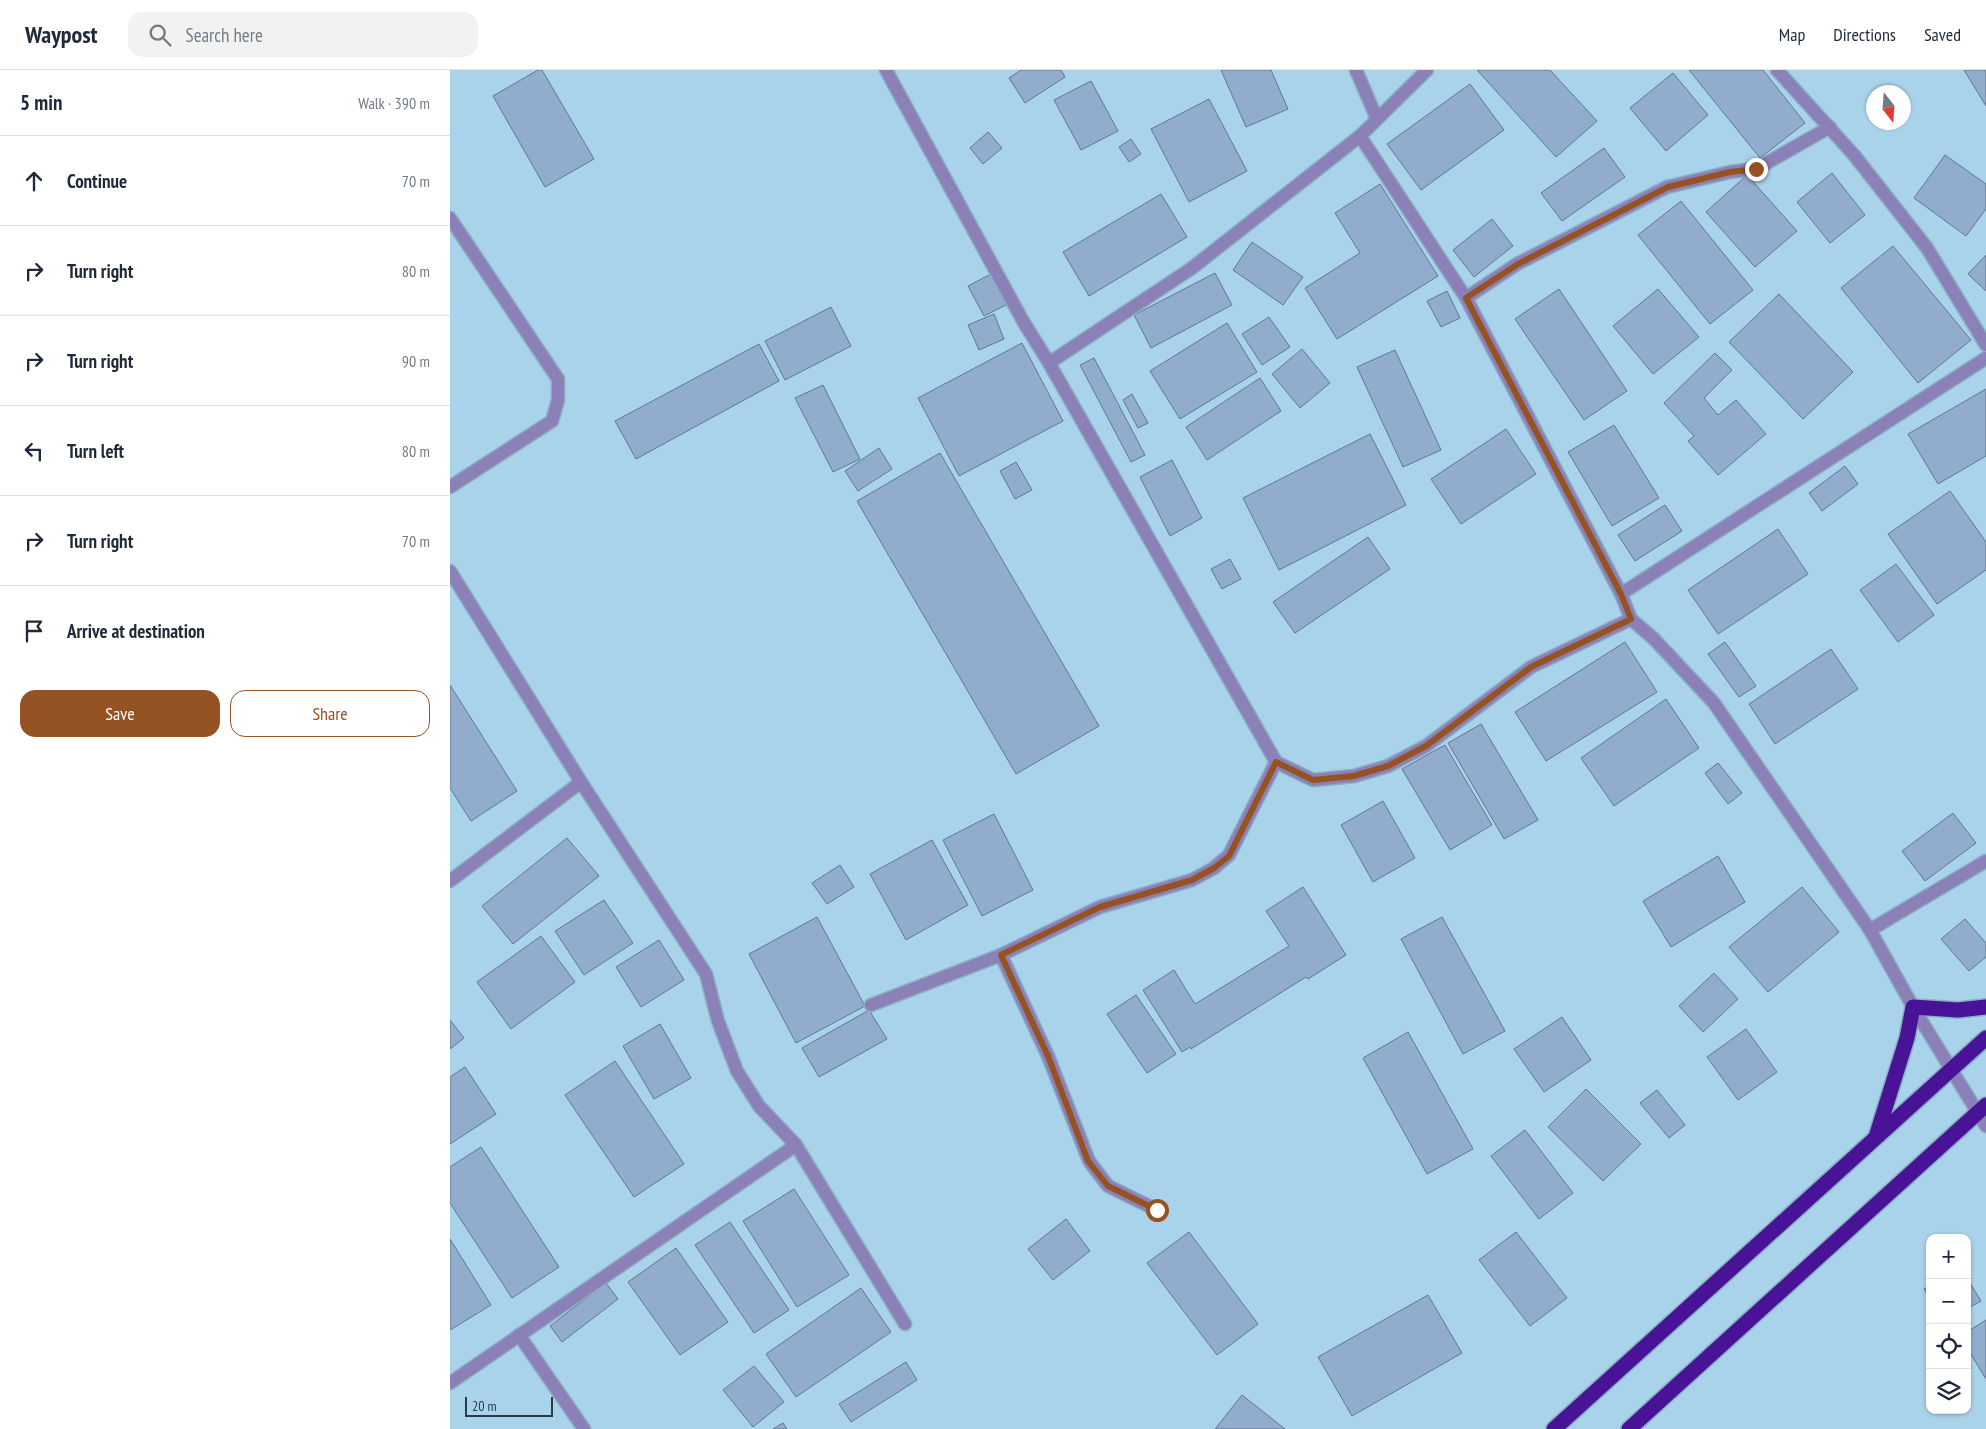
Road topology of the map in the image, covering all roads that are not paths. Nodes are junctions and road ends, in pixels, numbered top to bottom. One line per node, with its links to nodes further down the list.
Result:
1 (886, 70): 12 (street)
2 (1356, 70): 5 (street)
3 (1427, 70): 5 (street)
4 (1777, 70): 6 (street)
5 (1377, 119): 7 (street)
6 (1830, 127): 9 (street); 10 (street)
7 (1360, 136): 9 (street); 12 (street)
8 (450, 218): 13 (street)
9 (1466, 298): 15 (street)
10 (1986, 344)
11 (1986, 358): 15 (street)
12 (1049, 363): 17 (street)
13 (450, 487)
14 (450, 572): 18 (street)
15 (1621, 594): 16 (street)
16 (1631, 619): 17 (street); 21 (street)
17 (1276, 762): 22 (street)
18 (581, 782): 20 (street); 31 (street)
19 (1986, 860): 21 (street)
20 (450, 881)
21 (1870, 930): 24 (street)
22 (1001, 955): 23 (street); 32 (street)
23 (871, 1006)
24 (1913, 1007): 25 (highway); 27 (street); 30 (highway)
25 (1986, 1007)
26 (1986, 1038): 27 (highway)
27 (1952, 1069): 28 (street); 30 (highway)
28 (1982, 1109): 29 (street); 38 (highway)
29 (1986, 1126)
30 (1876, 1137): 37 (highway)
31 (796, 1145): 33 (street); 34 (street)
32 (1157, 1210)
33 (905, 1324)
34 (519, 1335): 35 (street); 36 (street)
35 (450, 1383)
36 (584, 1429)
37 (1554, 1429)
38 (1629, 1429)

